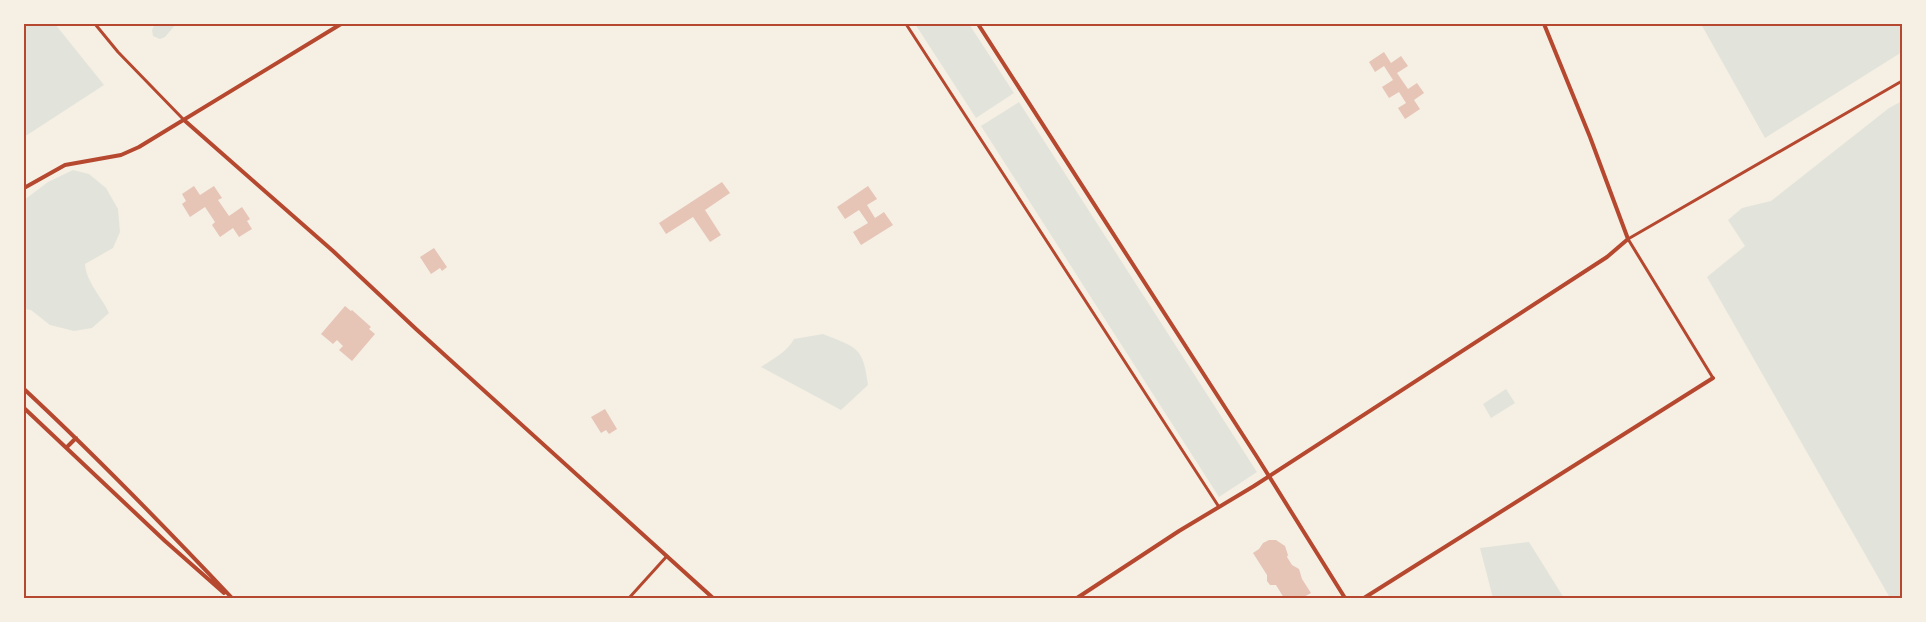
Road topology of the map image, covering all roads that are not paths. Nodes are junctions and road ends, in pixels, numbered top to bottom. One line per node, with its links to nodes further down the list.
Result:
1 (96, 24): 7 (street)
2 (341, 24): 7 (street)
3 (906, 24): 16 (street)
4 (978, 24): 15 (street)
5 (1544, 24): 9 (street)
6 (1902, 81): 9 (street)
7 (184, 120): 8 (street); 17 (street)
8 (24, 188)
9 (1628, 239): 10 (street); 15 (street)
10 (1713, 378): 23 (street)
11 (24, 389): 13 (street)
12 (24, 408): 14 (street)
13 (76, 438): 14 (street); 18 (street)
14 (67, 447): 18 (street)
15 (1269, 476): 16 (street); 22 (street)
16 (1219, 507): 21 (street)
17 (667, 556): 19 (street); 20 (street)
18 (231, 598)
19 (629, 598)
20 (713, 598)
21 (1077, 598)
22 (1346, 598)
23 (1364, 598)

